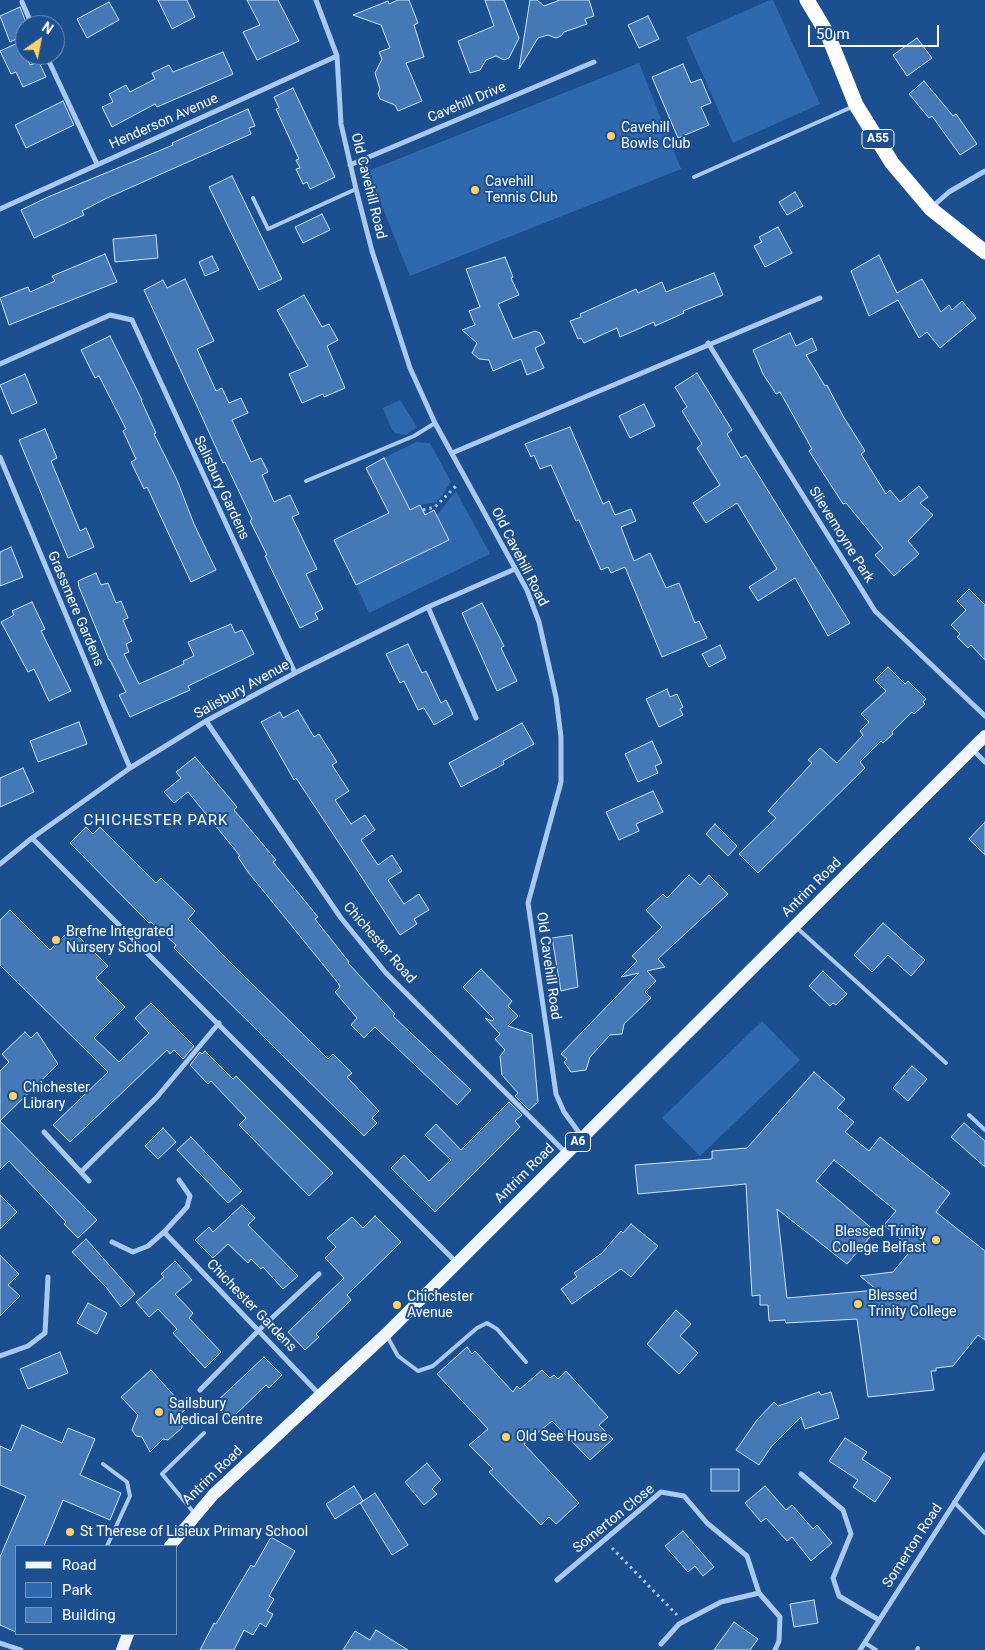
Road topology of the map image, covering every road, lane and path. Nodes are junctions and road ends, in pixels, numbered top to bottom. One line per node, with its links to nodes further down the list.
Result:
1 (316, 0): 5 (street, Old Cavehill Road)
2 (807, 0): 8 (highway, A55)
3 (22, 2): 4 (street)
4 (28, 15)
5 (337, 56): 9 (street, Henderson Avenue); 10 (street, Old Cavehill Road)
6 (594, 62): 10 (street, Cavehill Drive)
7 (51, 65): 9 (street)
8 (856, 105): 12 (lane); 15 (highway, A55)
9 (97, 164): 16 (street, Henderson Avenue)
10 (350, 165): 13 (street, Old Cavehill Road)
11 (985, 171): 15 (street)
12 (694, 177)
13 (356, 189): 14 (lane); 21 (street, Old Cavehill Road)
14 (253, 198)
15 (931, 208): 17 (highway, A55)
16 (0, 209)
17 (985, 252)
18 (820, 298): 19 (street)
19 (708, 343): 22 (street); 30 (street, Slievemoyne Park)
20 (0, 364): 29 (street, Salisbury Gardens)
21 (436, 423): 22 (street, Old Cavehill Road); 25 (lane)
22 (452, 453): 24 (street, Old Cavehill Road)
23 (0, 457): 36 (street, Grassmere Gardens)
24 (466, 479): 26 (path); 27 (street, Old Cavehill Road)
25 (306, 481)
26 (423, 510)
27 (515, 569): 28 (street, Salisbury Avenue); 45 (street, Old Cavehill Road)
28 (428, 607): 29 (street, Salisbury Avenue); 31 (street)
29 (295, 673): 32 (street, Salisbury Avenue)
30 (985, 716)
31 (476, 718)
32 (206, 721): 36 (street, Salisbury Avenue); 46 (street, Chichester Road)
33 (985, 736): 34 (main road, Antrim Road / A6)
34 (972, 749): 35 (street); 39 (main road, Antrim Road / A6)
35 (985, 762)
36 (130, 768): 37 (street, Salisbury Avenue)
37 (32, 838): 38 (street, Salisbury Avenue); 40 (street)
38 (0, 864)
39 (795, 927): 41 (lane); 45 (main road, Antrim Road / A6)
40 (219, 1024): 47 (street); 52 (street)
41 (946, 1063)
42 (969, 1115): 43 (lane)
43 (985, 1130)
44 (44, 1132): 47 (street)
45 (583, 1138): 46 (main road, Antrim Road / A6)
46 (566, 1154): 52 (main road, Antrim Road / A6)
47 (81, 1172): 49 (street)
48 (179, 1180): 50 (street)
49 (89, 1181)
50 (164, 1232): 51 (street); 55 (street, Chichester Gardens)
51 (112, 1242)
52 (457, 1263): 56 (main road, Antrim Road / A6)
53 (318, 1274): 55 (street)
54 (48, 1277): 57 (street)
55 (258, 1330): 59 (street); 60 (street, Chichester Gardens)
56 (386, 1334): 58 (lane); 60 (main road, Antrim Road / A6)
57 (0, 1356)
58 (526, 1362)
59 (200, 1390)
60 (321, 1396): 66 (main road, Antrim Road / A6)
61 (204, 1433): 66 (lane)
62 (985, 1455): 65 (street, Somerton Road)
63 (103, 1464): 69 (lane)
64 (801, 1474): 73 (street)
65 (954, 1502): 67 (lane); 73 (street, Somerton Road)
66 (195, 1514): 70 (main road, Antrim Road / A6)
67 (985, 1533)
68 (605, 1540): 71 (street, Somerton Close); 72 (street, Somerton Close); 74 (path)
69 (107, 1545)
70 (171, 1545)
71 (557, 1580)
72 (759, 1593): 74 (street); 81 (street, Somerton Close)
73 (879, 1620): 77 (street, Somerton Road)
74 (684, 1622): 78 (street)
75 (128, 1635): 80 (main road)
76 (0, 1643): 79 (street)
77 (865, 1643): 82 (street, Somerton Road); 83 (lane)
78 (662, 1644)
79 (21, 1650)
80 (122, 1650)
81 (775, 1650)
82 (860, 1650)
83 (876, 1650)

